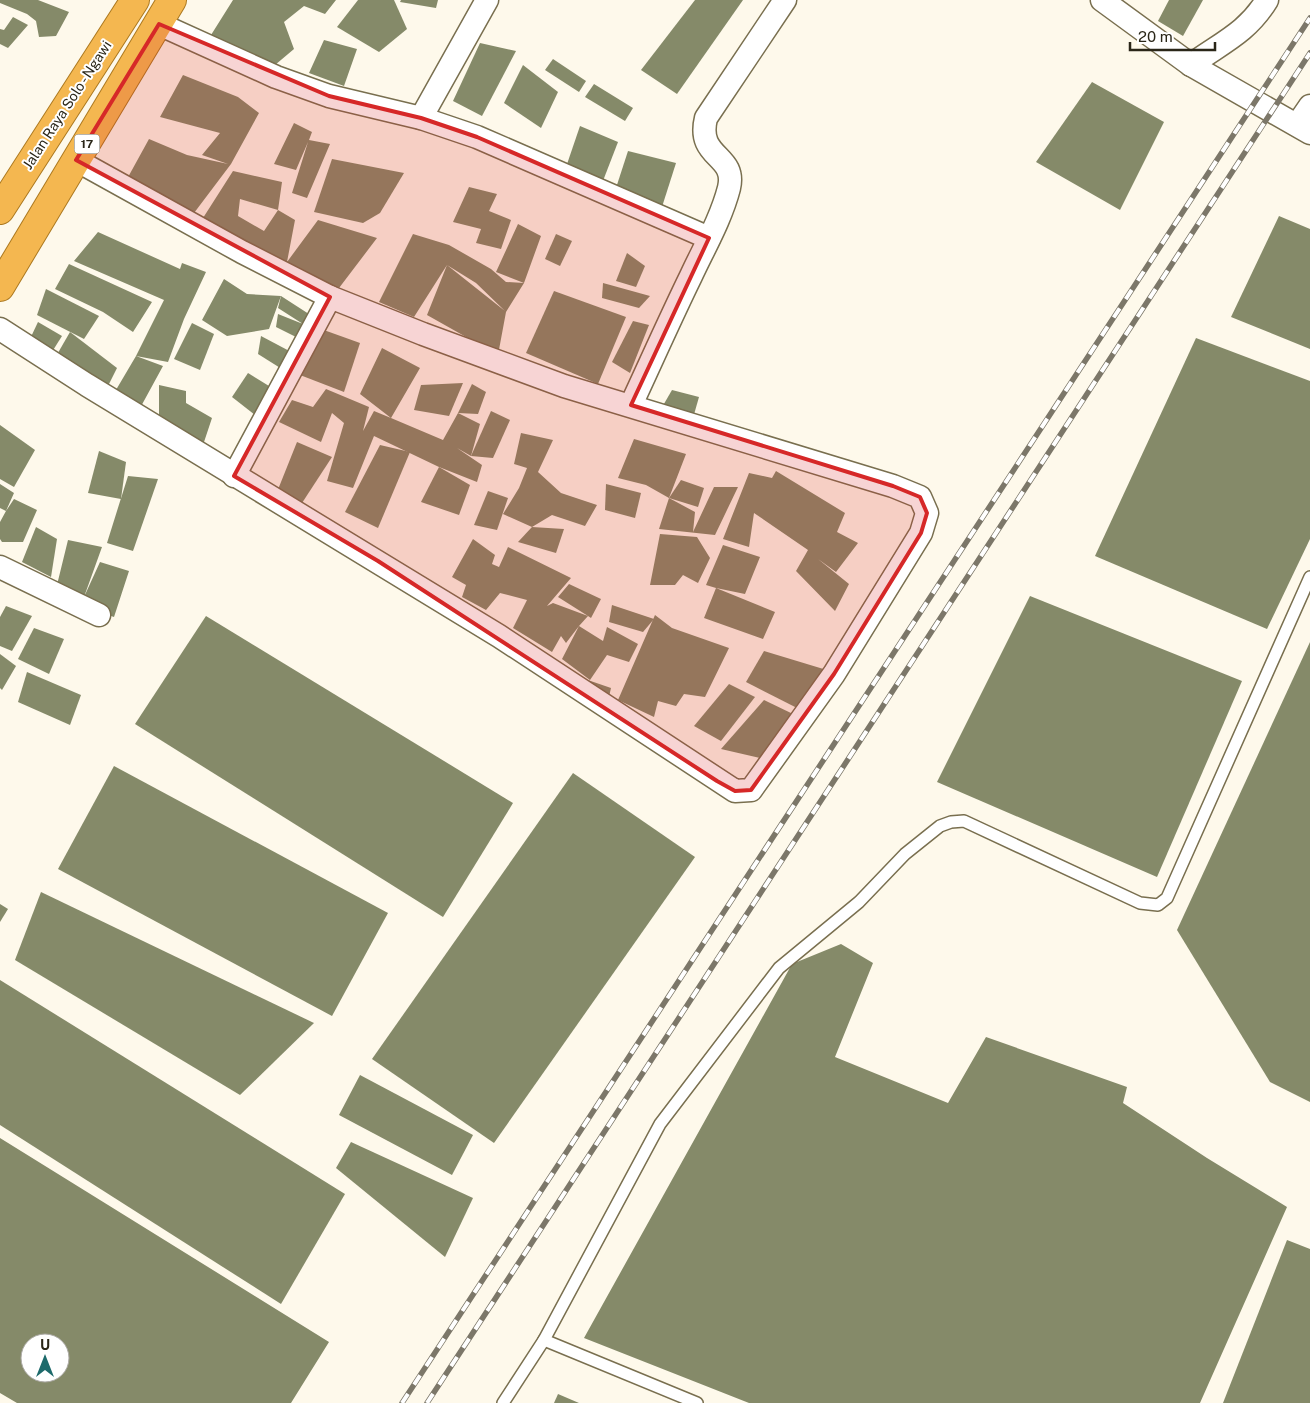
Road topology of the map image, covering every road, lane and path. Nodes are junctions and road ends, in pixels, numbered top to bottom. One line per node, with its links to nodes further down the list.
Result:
1 (172, 0): 7 (highway, 17)
2 (487, 0): 10 (street)
3 (785, 0): 14 (street)
4 (1102, 0): 8 (street)
5 (1267, 0): 8 (street)
6 (128, 2): 13 (highway, Jalan Raya Solo - Ngawi)
7 (159, 24): 10 (street); 12 (highway, 17)
8 (1191, 65): 11 (street)
9 (1310, 106): 11 (street)
10 (421, 118): 14 (street)
11 (1303, 129)
12 (76, 160): 15 (highway, 17); 16 (street)
13 (2, 200)
14 (709, 238): 18 (street)
15 (0, 287)
16 (330, 297): 18 (street); 19 (street)
17 (0, 329): 19 (street)
18 (631, 405): 19 (street)
19 (234, 476)
20 (0, 567): 22 (street)
21 (1310, 578): 23 (lane)
22 (99, 615)
23 (544, 1340): 24 (lane); 25 (lane)
24 (503, 1403)
25 (696, 1403)

